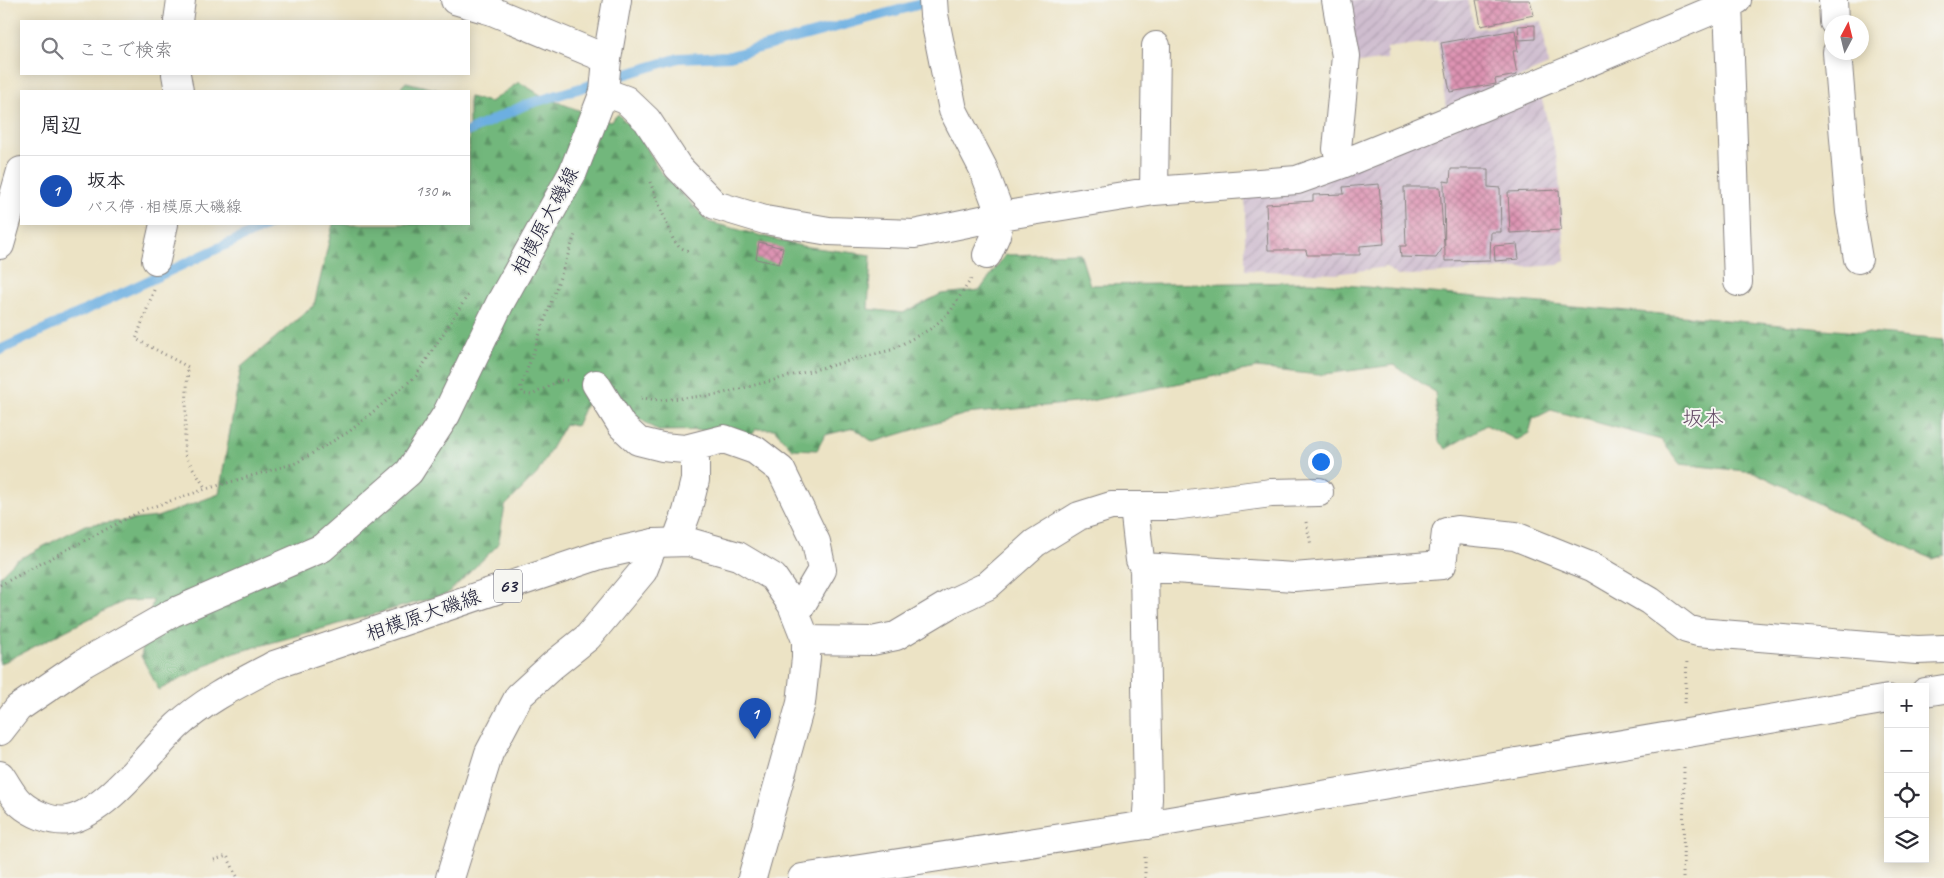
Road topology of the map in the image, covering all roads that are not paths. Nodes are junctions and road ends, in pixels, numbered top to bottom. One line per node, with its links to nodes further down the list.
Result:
1 (180, 0): 9 (street)
2 (455, 0): 11 (street)
3 (617, 0): 11 (street, 相模原大磯線)
4 (1336, 0): 16 (street)
5 (1833, 0): 8 (street)
6 (1733, 2): 16 (street); 27 (street)
7 (933, 8): 21 (street)
8 (1834, 15)
9 (178, 20)
10 (1156, 46): 20 (street)
11 (607, 59): 15 (street, 相模原大磯線)
12 (1839, 60): 25 (street)
13 (176, 75): 14 (street)
14 (179, 90)
15 (604, 92): 21 (street); 40 (street, 相模原大磯線)
16 (1342, 164): 20 (street)
17 (0, 165): 18 (street)
18 (20, 170)
19 (20, 174): 23 (street)
20 (1154, 191): 21 (street)
21 (1001, 216): 24 (street)
22 (164, 225): 26 (street)
23 (0, 245)
24 (986, 255)
25 (1858, 259)
26 (156, 260)
27 (1738, 282)
28 (596, 384): 29 (street)
29 (695, 447): 32 (street); 34 (street)
30 (1310, 492): 31 (street)
31 (1134, 507): 33 (street); 35 (street)
32 (665, 543): 34 (street, 相模原大磯線 / 63); 41 (street, 相模原大磯線 / 63); 43 (street)
33 (1144, 567): 36 (street); 42 (street)
34 (796, 614): 35 (street, 相模原大磯線 / 63)
35 (806, 640): 44 (street, 相模原大磯線 / 63)
36 (1944, 648)
37 (1944, 689): 38 (street)
38 (1929, 691)
39 (1884, 700): 42 (street)
40 (0, 731)
41 (0, 775)
42 (1146, 825): 45 (street)
43 (450, 878)
44 (752, 878)
45 (802, 878)

